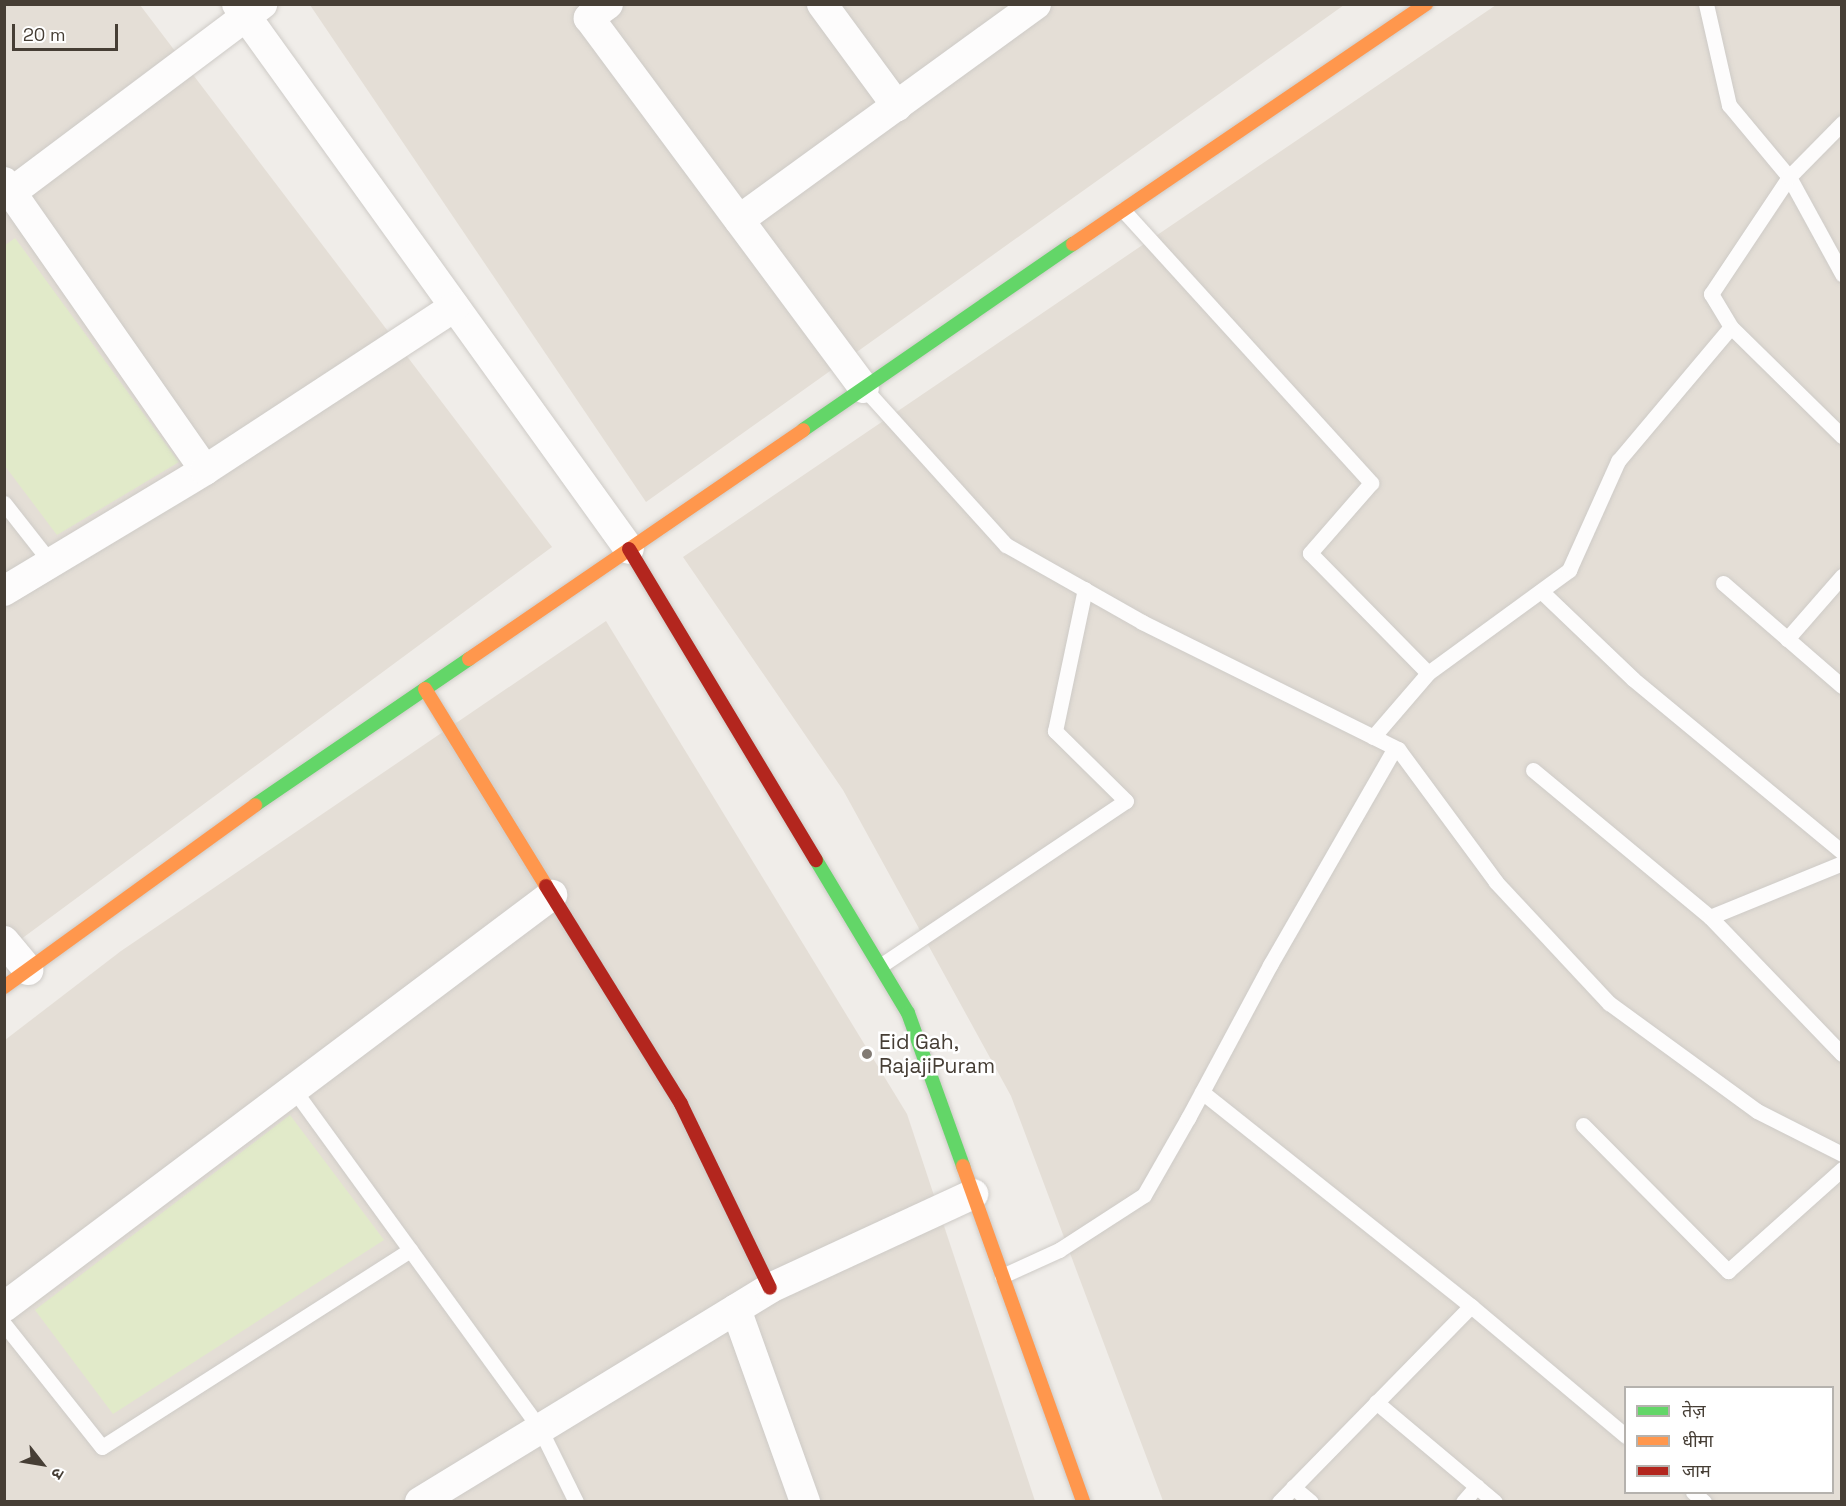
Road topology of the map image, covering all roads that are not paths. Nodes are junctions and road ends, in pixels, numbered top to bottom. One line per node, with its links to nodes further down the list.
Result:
1 (608, 4): 12 (street)
2 (822, 4): 7 (street)
3 (1036, 4): 7 (street)
4 (1426, 4): 11 (street)
5 (1706, 4): 9 (lane)
6 (248, 8): 10 (street); 14 (street)
7 (897, 106): 12 (street)
8 (1842, 123): 9 (lane)
9 (1789, 177): 13 (lane); 15 (lane)
10 (8, 187): 18 (street)
11 (1123, 210): 16 (street); 28 (lane)
12 (739, 220): 16 (street)
13 (1842, 274)
14 (454, 307): 18 (street); 20 (street)
15 (1731, 327): 17 (lane); 26 (lane)
16 (864, 388): 20 (street); 24 (lane)
17 (1842, 436)
18 (205, 470): 21 (street)
19 (4, 503): 21 (lane)
20 (629, 549): 30 (street); 39 (street)
21 (51, 563): 25 (street)
22 (1842, 576): 27 (lane)
23 (1723, 583): 27 (lane)
24 (1085, 589): 31 (lane); 39 (lane)
25 (4, 591)
26 (1541, 591): 28 (lane); 34 (lane)
27 (1787, 639): 29 (lane)
28 (1428, 673): 31 (lane)
29 (1842, 686)
30 (425, 689): 36 (street); 40 (street)
31 (1373, 737): 32 (lane)
32 (1395, 748): 43 (lane); 45 (lane)
33 (1533, 770): 37 (lane)
34 (1842, 852)
35 (1842, 863): 37 (lane)
36 (552, 895): 42 (street); 50 (street)
37 (1710, 917): 41 (lane)
38 (4, 941): 40 (street)
39 (880, 966): 47 (street)
40 (16, 979)
41 (1842, 1054)
42 (294, 1090): 48 (lane); 52 (street)
43 (1202, 1092): 49 (lane); 51 (lane)
44 (1583, 1125): 46 (lane)
45 (1842, 1154)
46 (1842, 1169)
47 (973, 1194): 49 (street); 50 (street)
48 (410, 1250): 54 (lane); 56 (lane)
49 (1002, 1276): 63 (street)
50 (770, 1288): 53 (street)
51 (1471, 1305): 55 (lane); 57 (lane)
52 (4, 1307)
53 (736, 1309): 56 (street); 62 (street)
54 (4, 1324)
55 (1376, 1402): 58 (lane); 59 (lane)
56 (540, 1429): 60 (street); 61 (lane)
57 (1624, 1434)
58 (1477, 1486): 66 (lane); 67 (lane)
59 (1293, 1487): 64 (lane); 65 (lane)
60 (420, 1502)
61 (576, 1502)
62 (805, 1502)
63 (1083, 1502)
64 (1279, 1502)
65 (1311, 1502)
66 (1463, 1502)
67 (1495, 1502)

